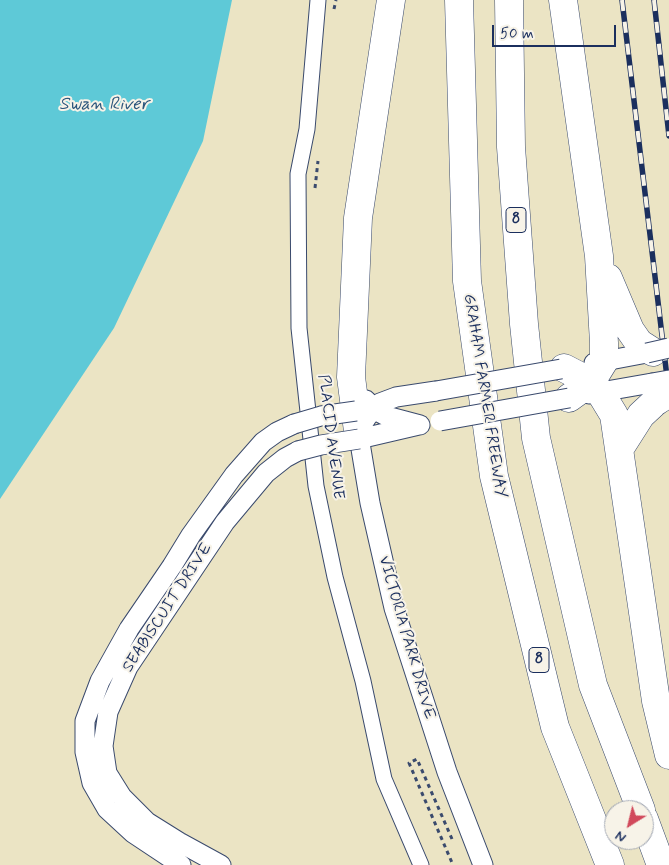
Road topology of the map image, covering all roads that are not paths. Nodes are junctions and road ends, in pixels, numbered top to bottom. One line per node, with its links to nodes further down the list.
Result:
1 (318, 0): 20 (street, PLACID AVENUE)
2 (391, 0): 12 (highway)
3 (459, 0): 22 (highway, GRAHAM FARMER FREEWAY / 8)
4 (509, 0): 16 (highway, 8)
5 (563, 0): 6 (highway)
6 (599, 256): 7 (highway); 9 (highway)
7 (654, 350): 9 (street)
8 (564, 368): 9 (highway); 12 (street, bridge)
9 (598, 378): 10 (street); 11 (highway); 14 (highway)
10 (661, 389): 14 (highway)
11 (569, 398): 13 (street, bridge)
12 (362, 423): 13 (street, SEABISCUIT DRIVE); 13 (street); 18 (street, SEABISCUIT DRIVE, bridge); 19 (street, SEABISCUIT DRIVE, bridge); 21 (street, VICTORIA PARK DRIVE)
13 (420, 425)
14 (620, 448): 15 (highway)
15 (669, 755)
16 (636, 800)
17 (654, 846): 23 (highway)
18 (181, 865)
19 (221, 865)
20 (421, 865)
21 (483, 865)
22 (610, 865)
23 (661, 865)

